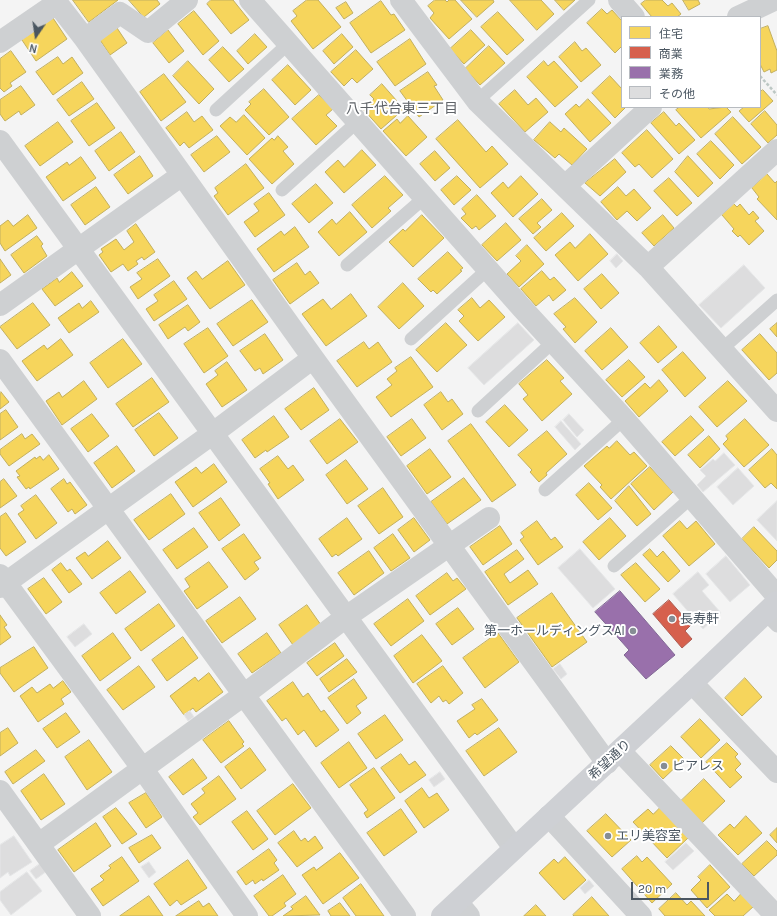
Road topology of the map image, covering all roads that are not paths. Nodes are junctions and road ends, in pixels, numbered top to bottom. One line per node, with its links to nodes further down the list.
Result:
1 (187, 0): 11 (street)
2 (250, 0): 13 (street)
3 (589, 0): 14 (lane)
4 (619, 0): 8 (street)
5 (741, 0): 9 (street)
6 (774, 0): 10 (street)
7 (405, 1): 14 (street)
8 (633, 16)
9 (738, 16)
10 (740, 16)
11 (85, 39): 12 (street); 20 (street)
12 (0, 42)
13 (288, 44): 16 (lane); 17 (street)
14 (477, 101): 21 (street)
15 (650, 108): 21 (street)
16 (216, 110)
17 (357, 122): 22 (lane); 23 (street)
18 (0, 141): 24 (street)
19 (777, 150): 26 (street)
20 (182, 175): 24 (street); 33 (street)
21 (564, 186): 26 (street)
22 (282, 190)
23 (424, 198): 25 (lane); 27 (street)
24 (78, 250): 29 (street); 38 (street)
25 (347, 265)
26 (648, 268): 32 (street)
27 (488, 269): 30 (lane); 31 (street)
28 (777, 300): 32 (lane)
29 (0, 305)
30 (411, 340)
31 (553, 342): 35 (lane); 37 (street)
32 (722, 349): 36 (street)
33 (313, 358): 38 (street); 43 (street)
34 (0, 360): 41 (street)
35 (478, 410)
36 (777, 411)
37 (624, 419): 39 (lane); 40 (street)
38 (212, 434): 41 (street); 48 (street)
39 (545, 490)
40 (692, 498): 44 (lane); 46 (street)
41 (108, 508): 45 (street); 50 (street)
42 (489, 518): 43 (street)
43 (448, 546): 48 (street); 51 (street)
44 (614, 566)
45 (2, 582): 52 (street)
46 (777, 596)
47 (773, 614): 49 (street, 希望通り)
48 (346, 617): 50 (street); 57 (street)
49 (692, 683): 51 (street, 希望通り); 53 (street)
50 (245, 694): 52 (street); 61 (street)
51 (613, 757): 55 (street, 希望通り); 63 (street)
52 (142, 768): 56 (street); 60 (street)
53 (777, 772)
54 (0, 791): 56 (street)
55 (549, 816): 57 (street, 希望通り); 62 (street)
56 (39, 844): 59 (street)
57 (514, 848): 58 (street, 希望通り)
58 (456, 912)
59 (90, 916)
60 (247, 916)
61 (405, 916)
62 (641, 916)
63 (776, 916)

